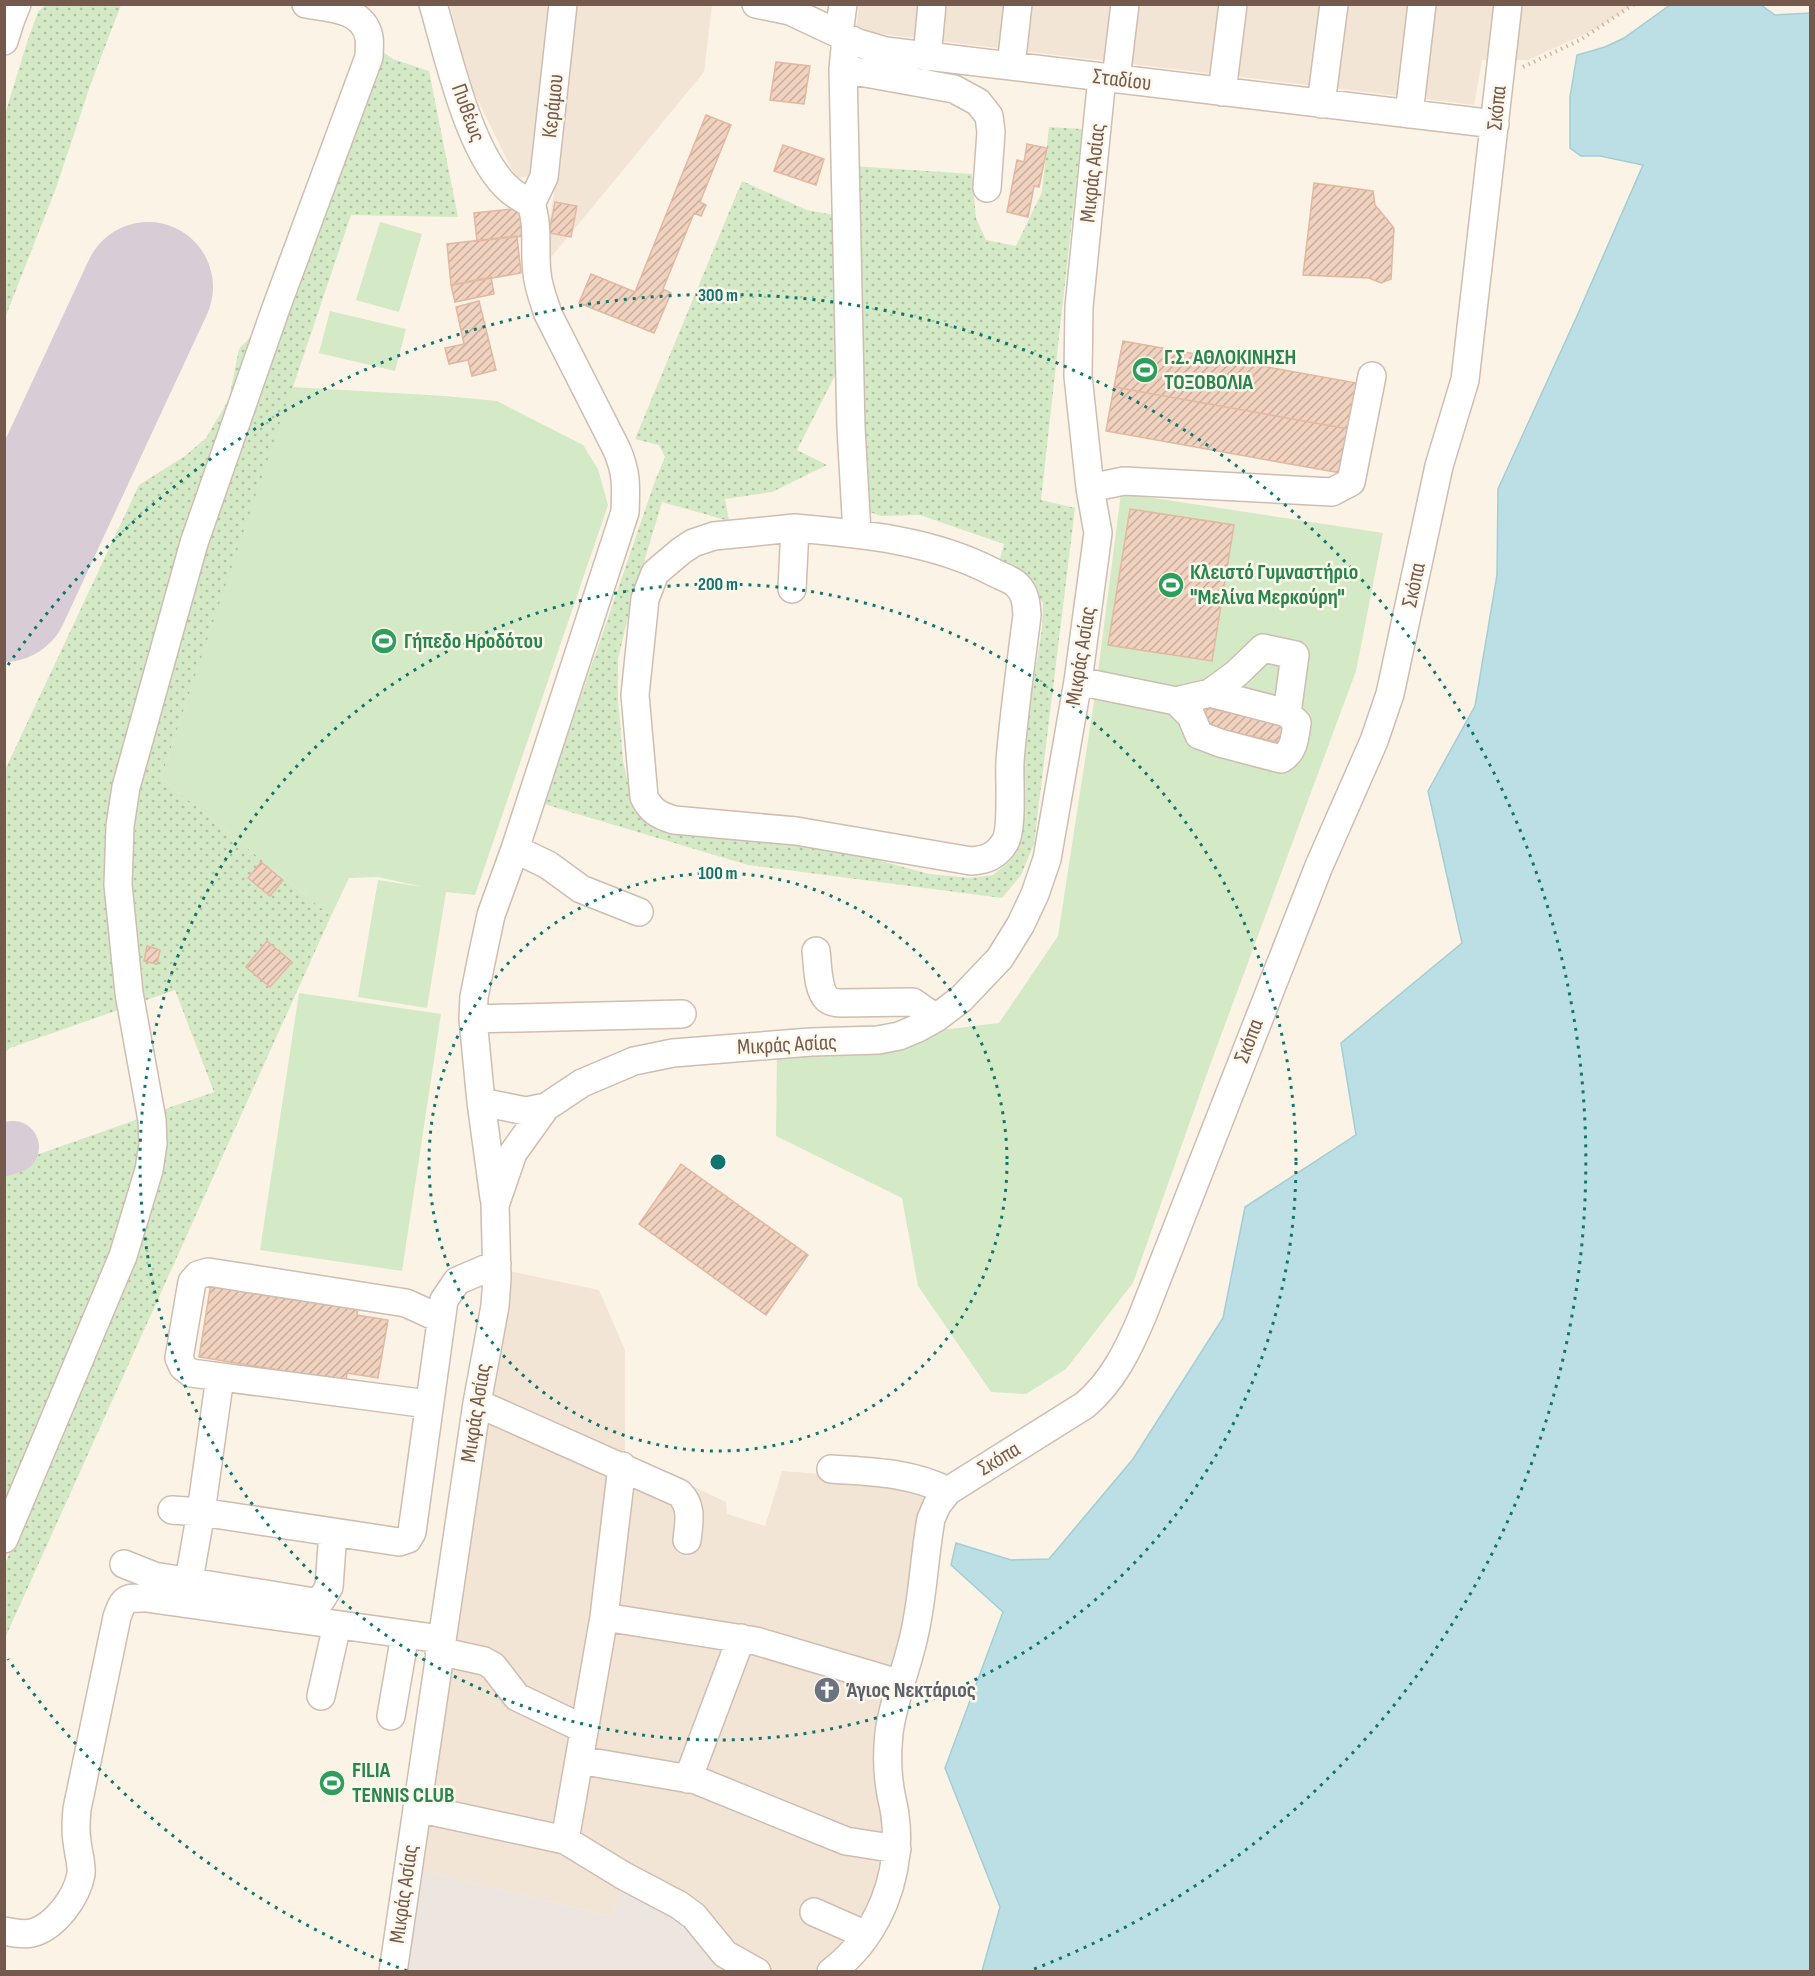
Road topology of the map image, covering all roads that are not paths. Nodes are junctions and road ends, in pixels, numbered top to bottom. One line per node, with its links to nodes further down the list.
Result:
1 (18, 4): 15 (street)
2 (306, 4): 55 (street)
3 (433, 4): 25 (street, Πυθέως)
4 (563, 4): 25 (street, Κεράμου)
5 (756, 4): 14 (street, Σταδίου)
6 (843, 4): 14 (street)
7 (932, 4): 16 (street)
8 (1018, 4): 17 (street)
9 (1125, 4): 19 (street, Μικράς Ασίας)
10 (1233, 4): 20 (street)
11 (1334, 4): 21 (street)
12 (1422, 4): 22 (street)
13 (1508, 4): 23 (street, Σκόπα)
14 (842, 36): 16 (street, Σταδίου); 18 (street)
15 (4, 40)
16 (927, 57): 17 (street, Σταδίου)
17 (1011, 66): 19 (street, Σταδίου)
18 (843, 69): 24 (street); 29 (street)
19 (1109, 78): 20 (street, Σταδίου); 27 (street, Μικράς Ασίας)
20 (1222, 92): 21 (street, Σταδίου)
21 (1321, 104): 22 (street, Σταδίου)
22 (1409, 114): 23 (street, Σταδίου)
23 (1495, 124): 51 (street, Σκόπα)
24 (987, 188)
25 (531, 204): 35 (street)
26 (1372, 376): 27 (street)
27 (1090, 488): 31 (street, Μικράς Ασίας)
28 (795, 528): 29 (street); 29 (street); 30 (street)
29 (857, 533)
30 (792, 589)
31 (1078, 681): 33 (street); 39 (street, Μικράς Ασίας)
32 (1210, 693): 33 (street); 34 (street); 34 (street)
33 (1176, 701): 34 (street)
34 (1287, 713)
35 (515, 849): 36 (street); 40 (street)
36 (639, 912)
37 (816, 951): 39 (street)
38 (682, 1014): 40 (street)
39 (936, 1018): 42 (street, Μικράς Ασίας)
40 (472, 1019): 41 (street)
41 (481, 1102): 42 (street); 43 (street)
42 (546, 1107): 43 (street, Μικράς Ασίας)
43 (495, 1205): 44 (street, Μικράς Ασίας)
44 (497, 1264): 45 (street); 47 (street, Μικράς Ασίας)
45 (441, 1319): 46 (street); 48 (street)
46 (220, 1377): 48 (street); 53 (street)
47 (477, 1403): 49 (street); 63 (street, Μικράς Ασίας)
48 (428, 1404): 54 (street)
49 (622, 1466): 56 (street); 59 (street)
50 (831, 1469): 51 (street)
51 (948, 1491): 64 (street, Σκόπα)
52 (172, 1510): 53 (street)
53 (201, 1512): 54 (street); 58 (street)
54 (333, 1532): 58 (street)
55 (4, 1539)
56 (687, 1540)
57 (124, 1564): 58 (street)
58 (189, 1580)
59 (604, 1617): 62 (street); 67 (street)
60 (337, 1625): 61 (street); 65 (street); 74 (street)
61 (405, 1635): 63 (street); 66 (street)
62 (741, 1638): 64 (street); 69 (street)
63 (440, 1645): 67 (street); 70 (street, Μικράς Ασίας)
64 (902, 1684): 72 (street, Σκόπα)
65 (321, 1696)
66 (391, 1716)
67 (584, 1729): 68 (street)
68 (579, 1760): 69 (street); 71 (street)
69 (688, 1779): 72 (street)
70 (417, 1808): 71 (street); 76 (street, Μικράς Ασίας)
71 (565, 1840): 77 (street)
72 (897, 1849): 75 (street, Σκόπα)
73 (814, 1912): 75 (street)
74 (4, 1931)
75 (867, 1935): 78 (street, Σκόπα)
76 (393, 1971)
77 (757, 1971)
78 (831, 1971)

